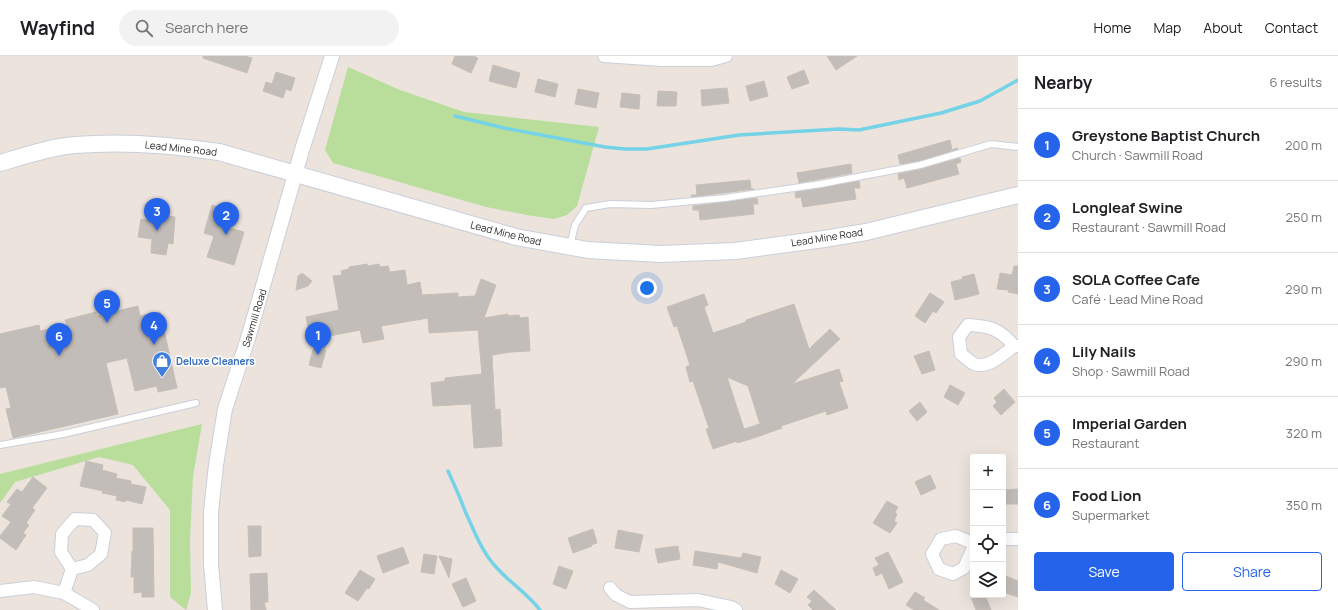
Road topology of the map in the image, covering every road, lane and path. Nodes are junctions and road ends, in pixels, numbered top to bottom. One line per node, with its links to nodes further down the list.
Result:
1 (331, 56): 6 (street, Sawmill Road)
2 (604, 56): 3 (street)
3 (726, 56)
4 (1018, 147): 8 (lane)
5 (0, 163): 6 (main road, Lead Mine Road)
6 (296, 173): 8 (main road, Lead Mine Road); 20 (street, Sawmill Road)
7 (1018, 195): 8 (main road, Lead Mine Road)
8 (570, 247)
9 (196, 403): 10 (lane)
10 (0, 445)
11 (1006, 539): 12 (street)
12 (1018, 539)
13 (970, 542): 14 (street)
14 (970, 555)
15 (72, 569): 18 (street)
16 (610, 588): 21 (street)
17 (0, 591): 18 (street)
18 (64, 593): 19 (street)
19 (93, 610)
20 (215, 610)
21 (736, 610)

